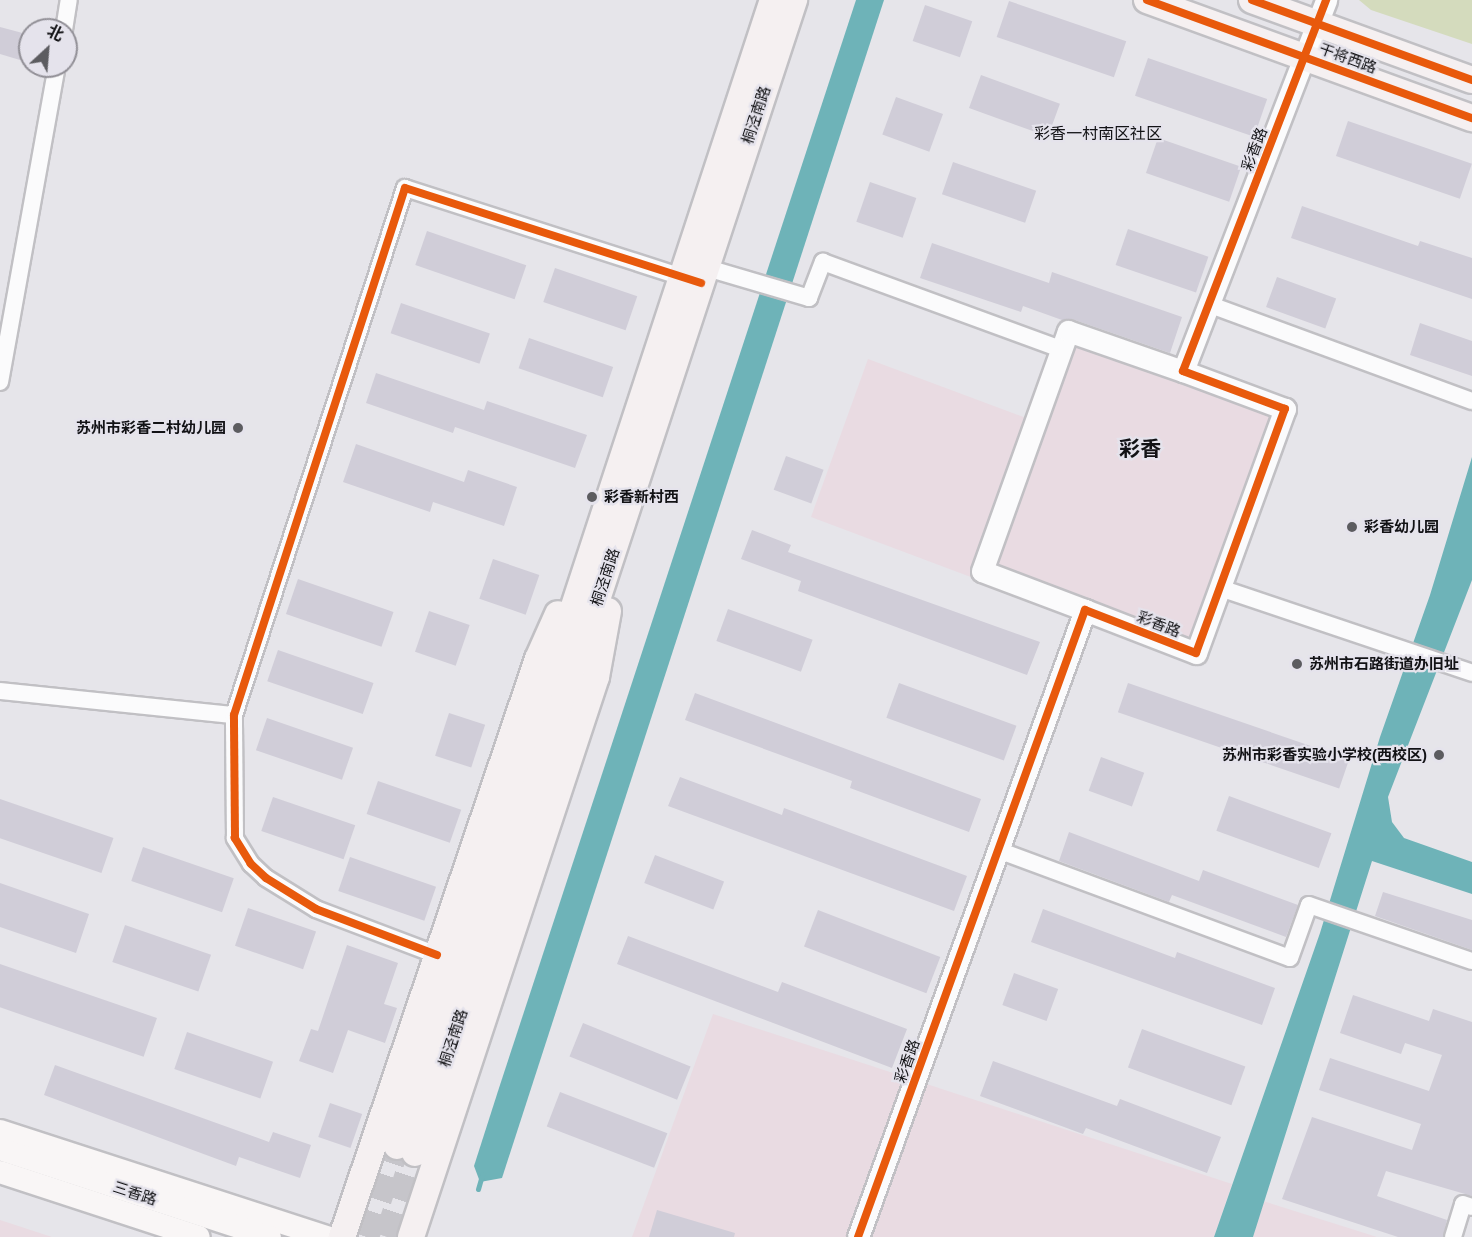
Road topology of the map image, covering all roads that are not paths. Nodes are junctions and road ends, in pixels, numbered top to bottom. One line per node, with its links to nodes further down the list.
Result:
1 (69, 0): 7 (street)
2 (773, 0): 13 (main road, 桐泾南路)
3 (794, 0): 13 (main road, 桐泾南路)
4 (1147, 0): 9 (main road, 干将西路)
5 (1252, 0): 8 (main road, 干将西路)
6 (1326, 0): 8 (street, 彩香路)
7 (66, 18)
8 (1317, 24): 9 (street, 彩香路); 11 (main road, 干将西路)
9 (1305, 56): 12 (main road, 干将西路); 14 (street, 彩香路)
10 (55, 78): 17 (street)
11 (1472, 80)
12 (1472, 118)
13 (694, 273): 15 (street); 19 (main road, 桐泾南路); 24 (street)
14 (1208, 304): 16 (street, 彩香路); 18 (street)
15 (1061, 349): 16 (street, 彩香路); 21 (street, 彩香路)
16 (1183, 371): 20 (street, 彩香路)
17 (0, 382)
18 (1472, 400)
19 (616, 510): 26 (main road); 30 (main road, 桐泾南路); 33 (main road)
20 (1220, 588): 21 (street, 彩香路); 22 (street)
21 (1085, 610): 25 (street, 彩香路)
22 (1472, 673)
23 (0, 691): 24 (street)
24 (234, 715): 26 (street)
25 (998, 850): 27 (street); 42 (street, 彩香路)
26 (437, 956): 31 (main road)
27 (1472, 961)
28 (0, 1131): 39 (main road)
29 (0, 1149): 38 (main road, 三香路)
30 (406, 1149)
31 (369, 1155): 33 (main road); 40 (main road)
32 (0, 1172): 37 (main road, 三香路)
33 (431, 1175): 41 (main road)
34 (0, 1187): 36 (main road)
35 (1472, 1207): 43 (street)
36 (150, 1237)
37 (199, 1237)
38 (270, 1237)
39 (327, 1237)
40 (342, 1237)
41 (411, 1237)
42 (858, 1237)
43 (1454, 1237)

